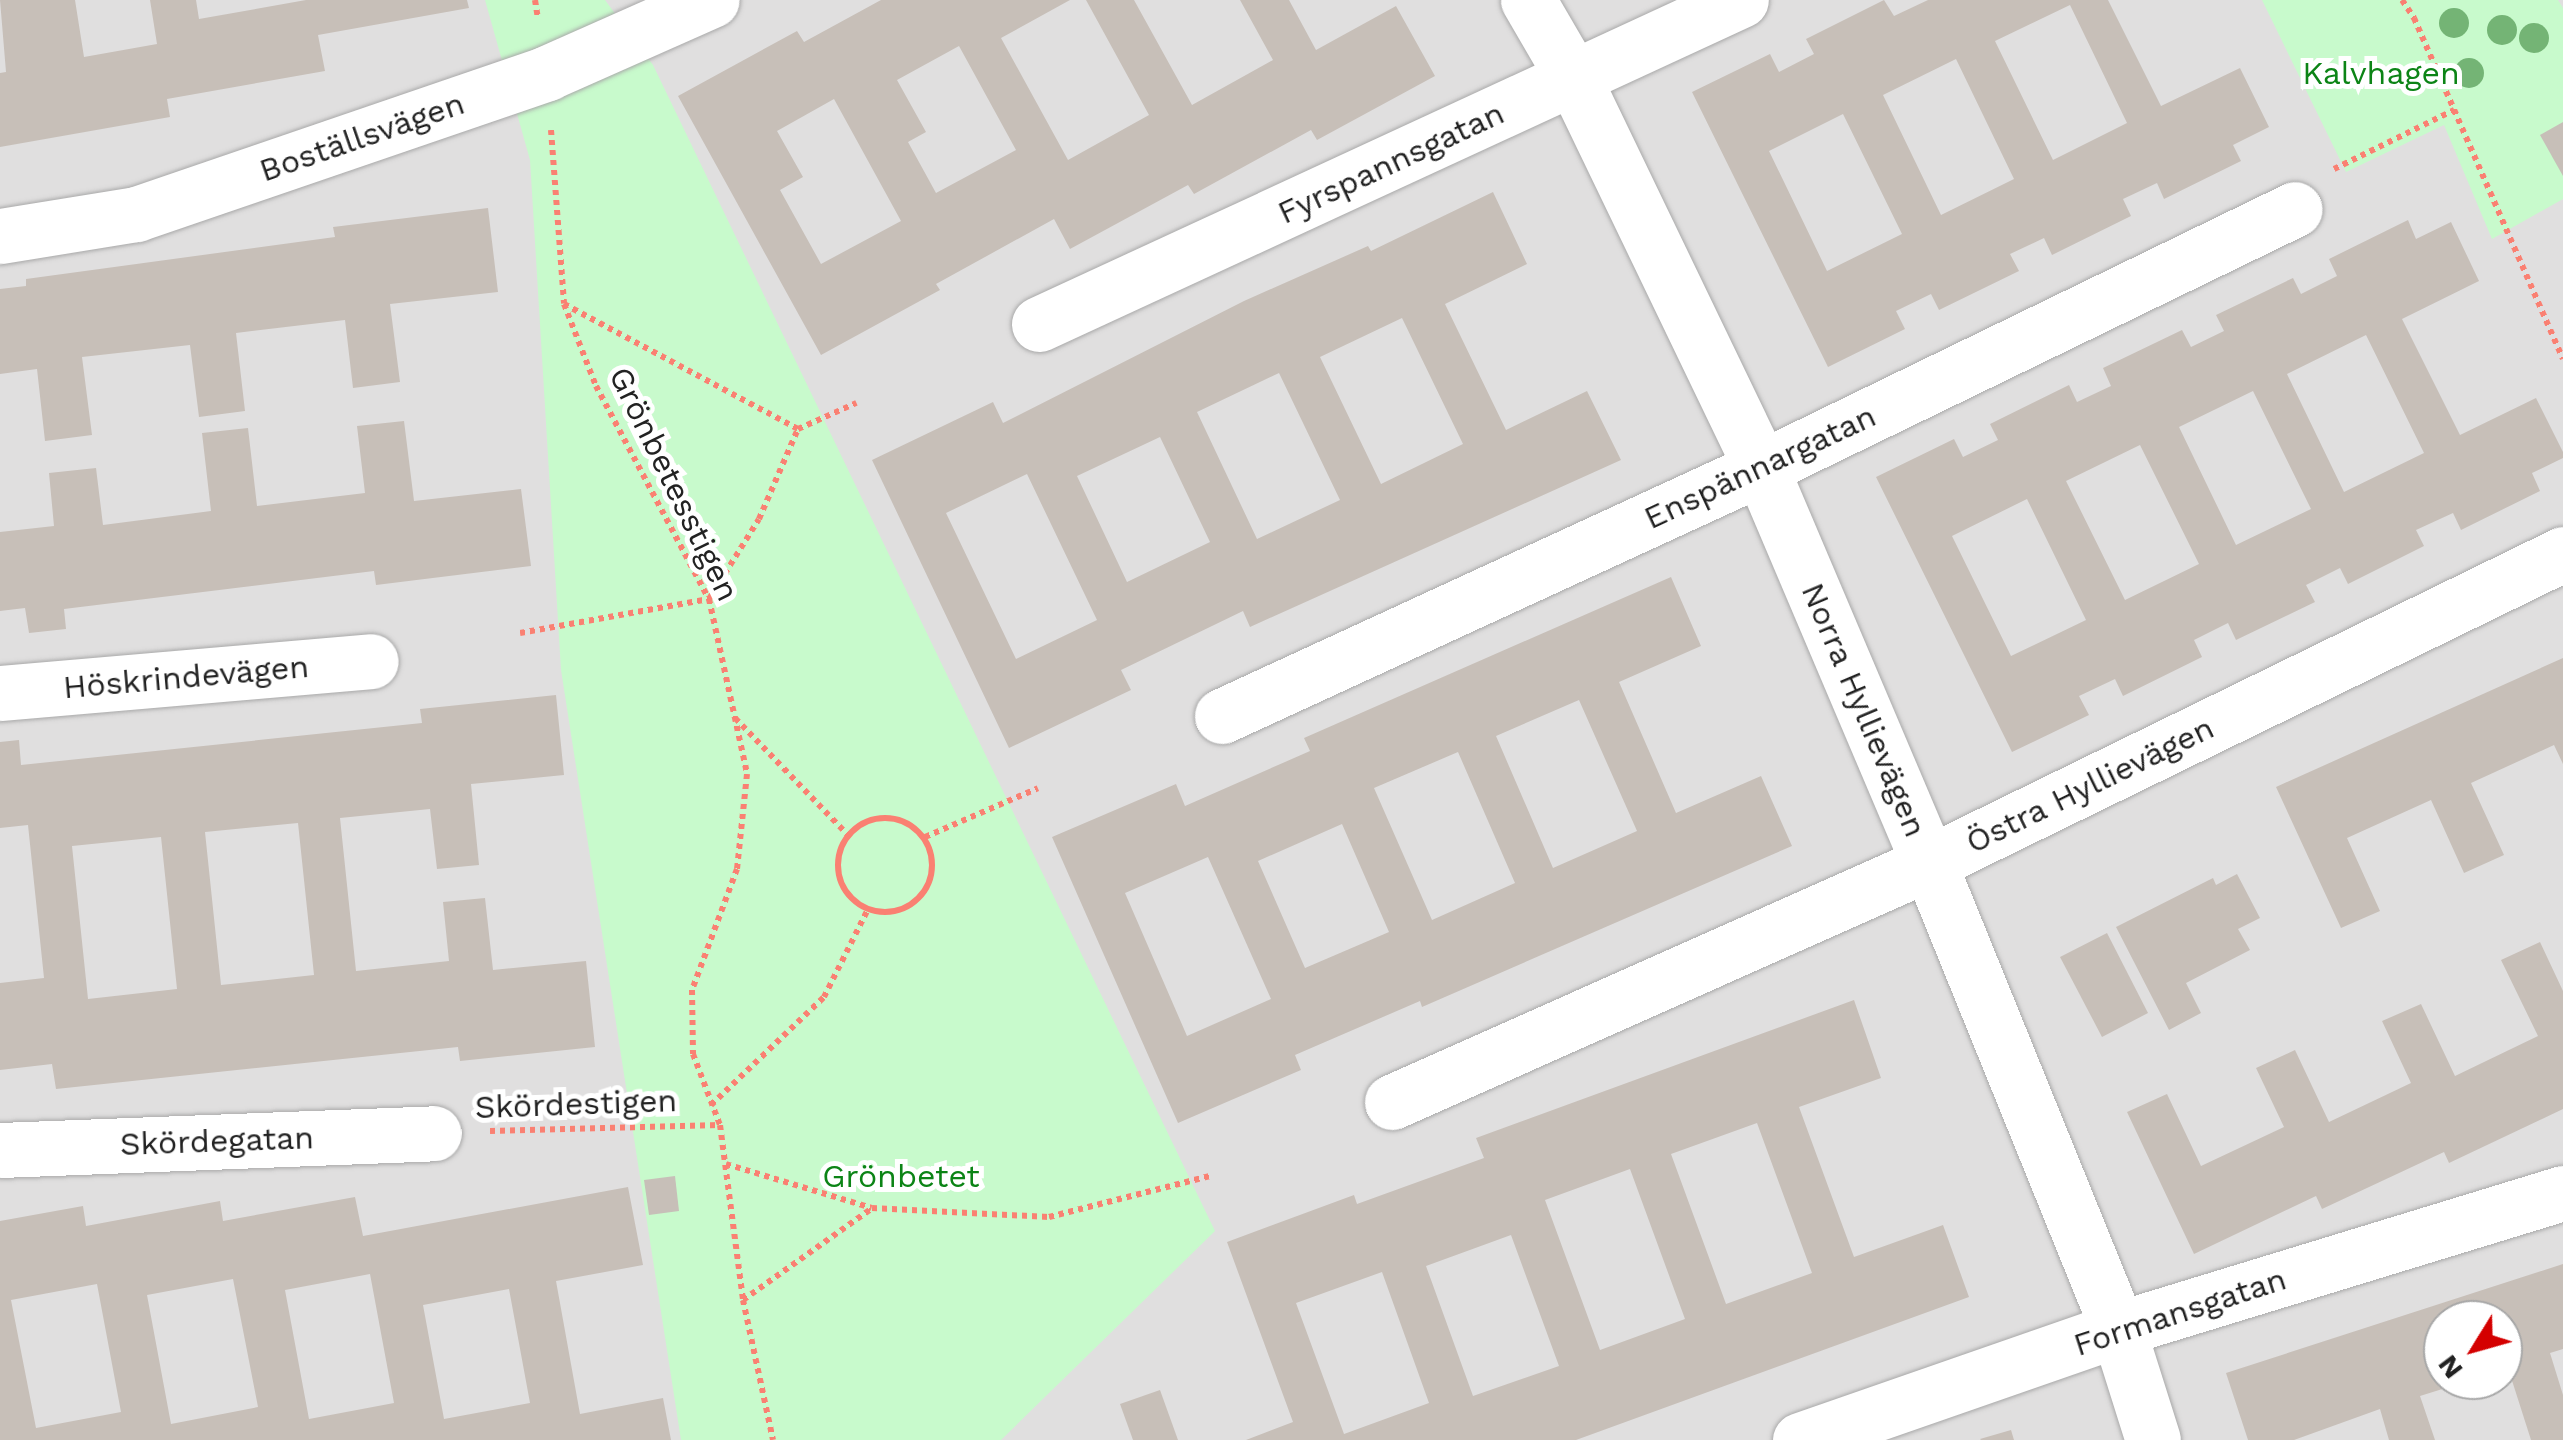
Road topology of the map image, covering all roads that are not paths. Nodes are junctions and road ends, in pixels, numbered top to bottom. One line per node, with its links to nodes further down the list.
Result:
1 (712, 0): 6 (street, Boställsvägen)
2 (1528, 0): 4 (street, Norra Hyllievägen)
3 (1741, 0): 4 (street, Fyrspannsgatan)
4 (1574, 79): 7 (street, Fyrspannsgatan); 8 (street, Norra Hyllievägen)
5 (2295, 209): 8 (street, Enspännargatan)
6 (0, 236)
7 (1040, 324)
8 (1761, 468): 12 (street, Enspännargatan); 13 (street, Norra Hyllievägen)
9 (2563, 554): 13 (street, Östra Hyllievägen)
10 (371, 661): 11 (street, Höskrindevägen)
11 (0, 693)
12 (1222, 716)
13 (1929, 863): 14 (street, Östra Hyllievägen); 18 (street, Norra Hyllievägen)
14 (1392, 1102)
15 (434, 1133): 16 (street, Skördegatan)
16 (0, 1150)
17 (2563, 1193): 18 (street, Formansgatan)
18 (2118, 1329): 19 (street, Formansgatan); 20 (street, Norra Hyllievägen)
19 (1800, 1440)
20 (2153, 1440)

